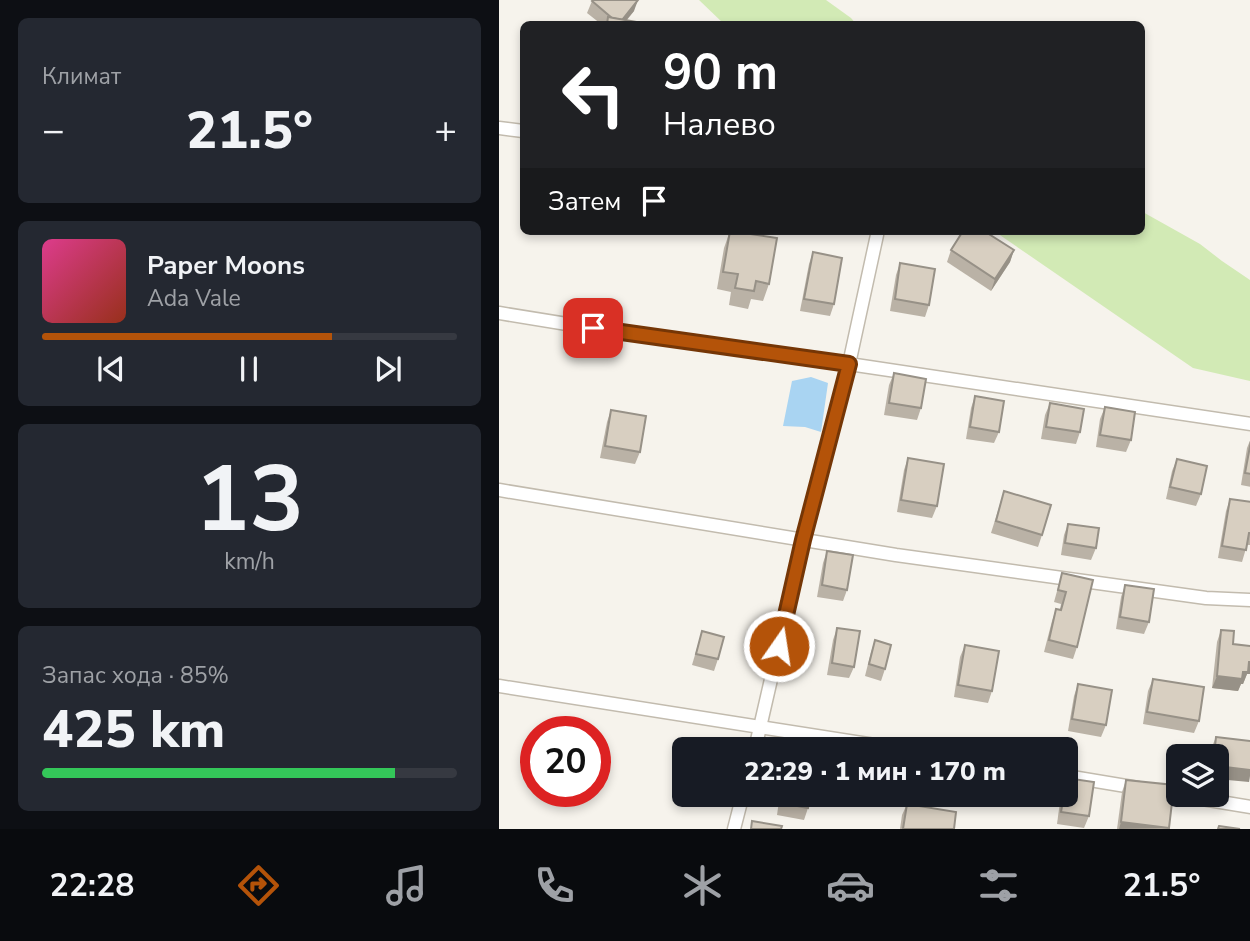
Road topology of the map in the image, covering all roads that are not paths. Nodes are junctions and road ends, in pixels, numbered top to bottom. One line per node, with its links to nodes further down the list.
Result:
1 (499, 128): 2 (lane)
2 (520, 131)
3 (877, 235): 5 (lane)
4 (499, 313): 5 (lane)
5 (849, 364): 6 (lane); 8 (lane)
6 (1250, 424)
7 (499, 490): 8 (lane)
8 (803, 540): 9 (lane); 11 (lane)
9 (1250, 600)
10 (499, 685): 11 (lane)
11 (761, 726): 12 (lane); 13 (lane)
12 (758, 737)
13 (827, 737)
14 (1078, 778): 16 (lane)
15 (740, 807): 17 (lane)
16 (1250, 807)
17 (734, 829)

